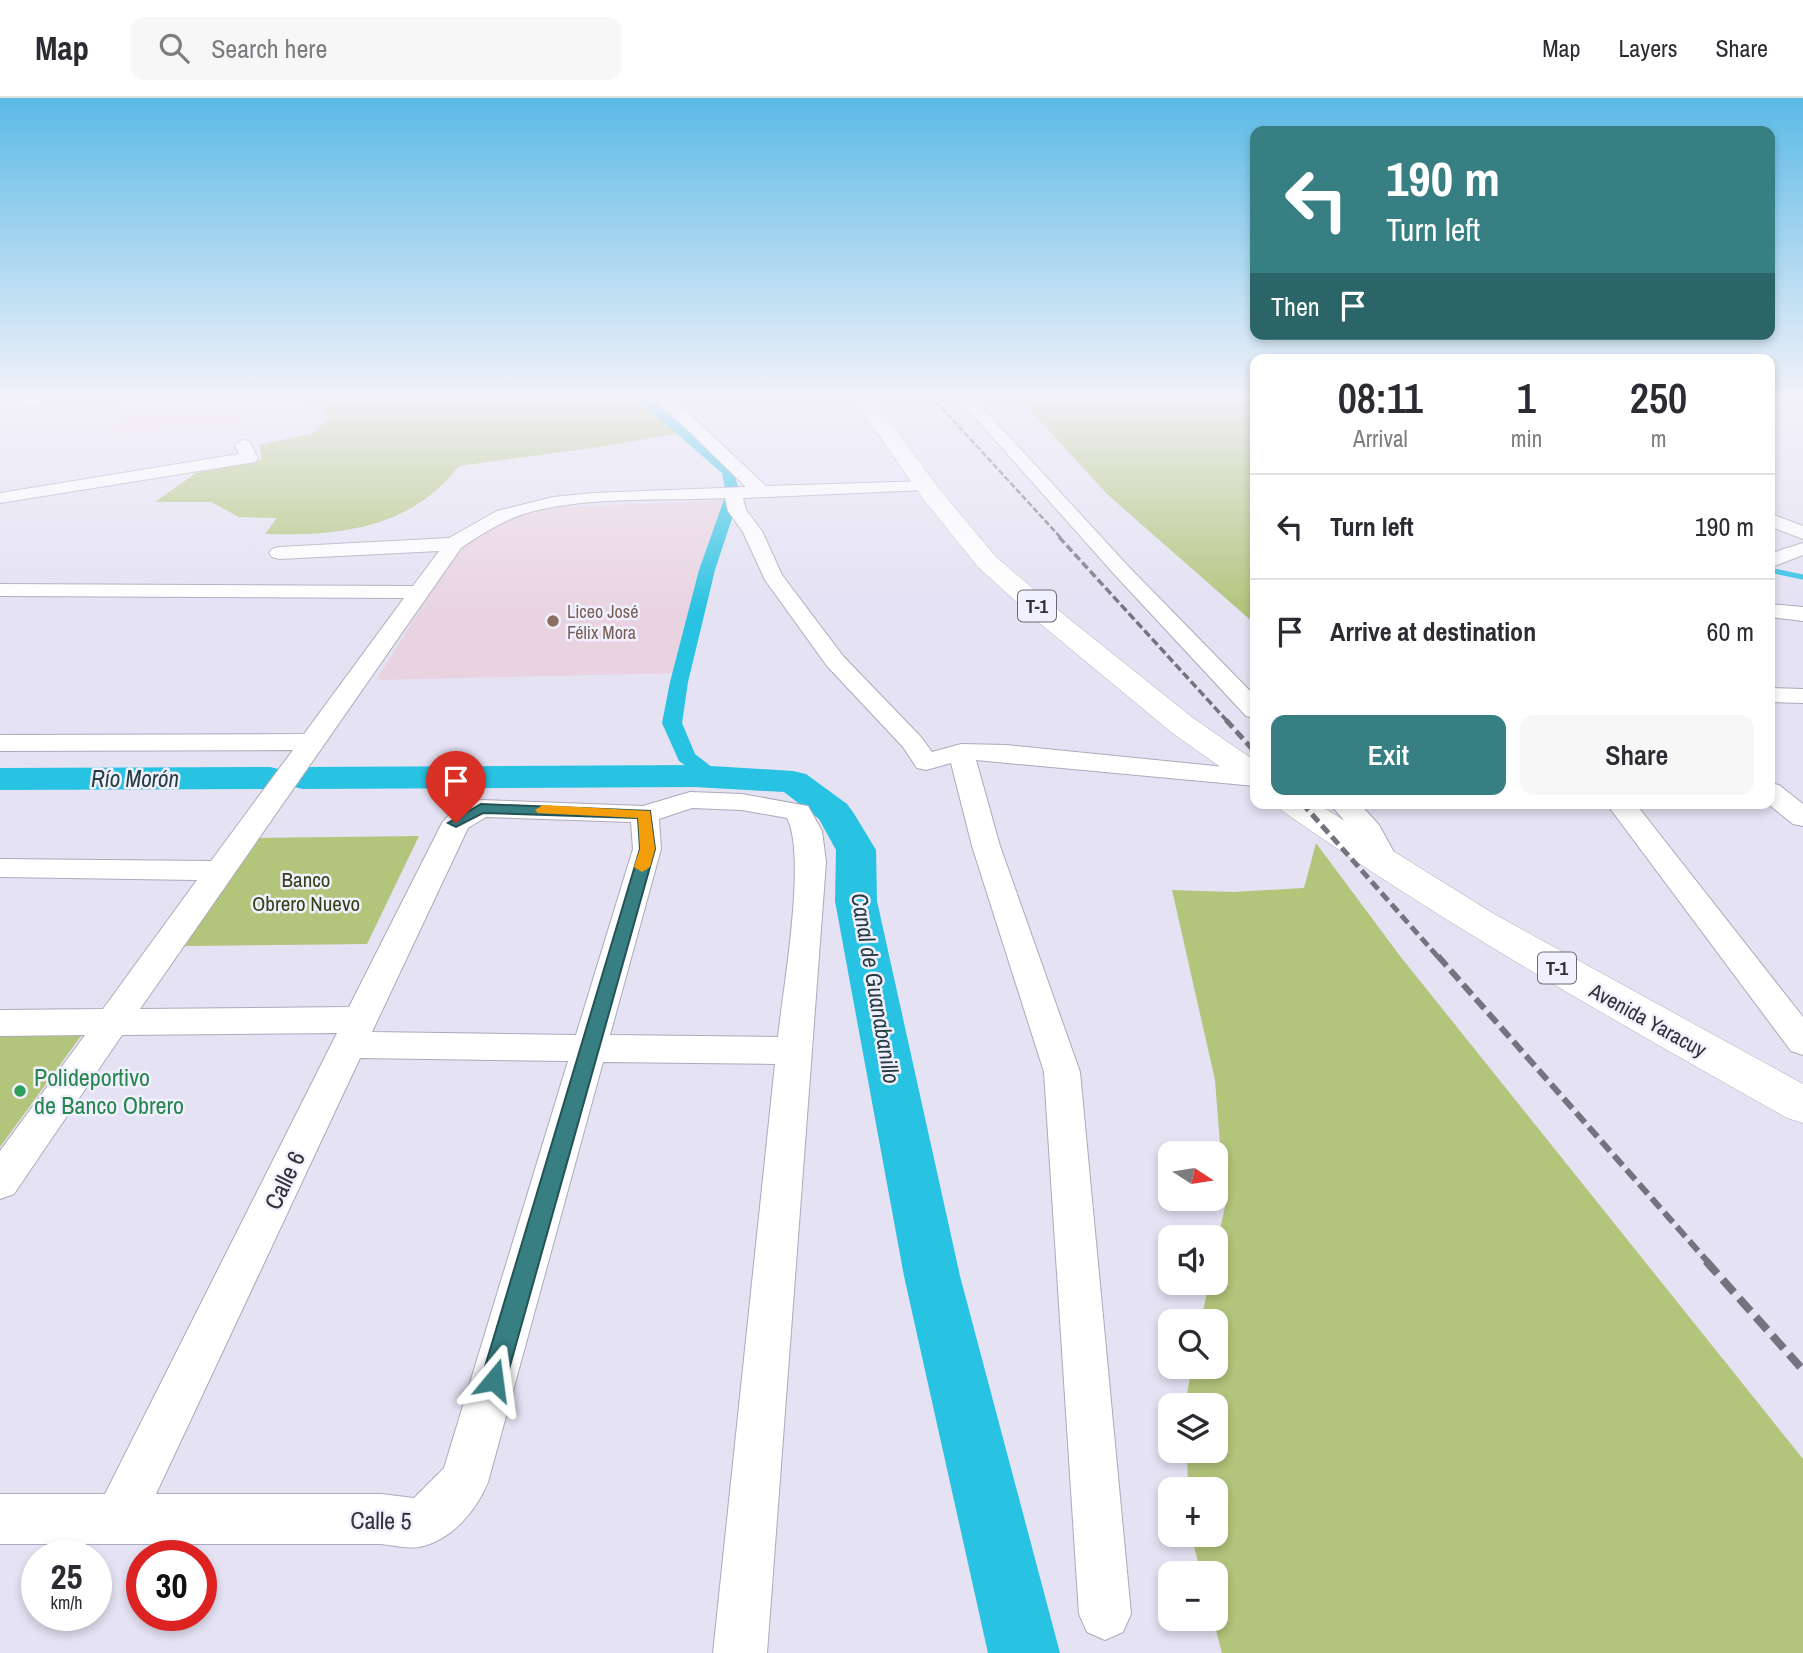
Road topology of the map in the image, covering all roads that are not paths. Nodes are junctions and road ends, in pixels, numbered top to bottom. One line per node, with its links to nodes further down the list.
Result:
1 (189, 468): 8 (street)
2 (737, 468): 6 (street)
3 (912, 468): 5 (main road, T-1)
4 (1029, 468): 23 (street)
5 (925, 485): 6 (street); 27 (main road, T-1)
6 (764, 493): 7 (street)
7 (733, 494): 11 (street); 26 (street)
8 (0, 498)
9 (1775, 521): 10 (street)
10 (1803, 533)
11 (454, 544): 17 (street); 18 (street)
12 (1803, 550): 13 (street)
13 (1775, 560)
14 (1775, 564): 15 (street)
15 (1792, 570)
16 (0, 590): 17 (street)
17 (242, 591): 18 (street)
18 (418, 592): 25 (street)
19 (1775, 611): 20 (street)
20 (1803, 614)
21 (1775, 692): 22 (street)
22 (1803, 696)
23 (1250, 706)
24 (0, 743): 25 (street)
25 (313, 743): 35 (street)
26 (961, 752): 28 (street); 46 (street)
27 (1250, 773)
28 (1250, 777)
29 (1775, 796): 32 (street)
30 (1318, 809): 42 (main road, Avenida Yaracuy / T-1)
31 (1625, 809): 39 (street)
32 (1803, 818)
33 (646, 831): 38 (street, Calle 6); 40 (street, Calle 5); 41 (street, Calle 6)
34 (0, 868): 35 (street)
35 (219, 871): 37 (street)
36 (0, 1023): 37 (street)
37 (113, 1023): 38 (street); 43 (street)
38 (354, 1033): 40 (street); 45 (street, Calle 6)
39 (1803, 1042)
40 (589, 1049): 41 (street); 45 (street, Calle 5)
41 (793, 1051): 47 (street)
42 (1803, 1105)
43 (0, 1182)
44 (0, 1519): 45 (street, Calle 5)
45 (118, 1519)
46 (1105, 1614)
47 (740, 1653)

